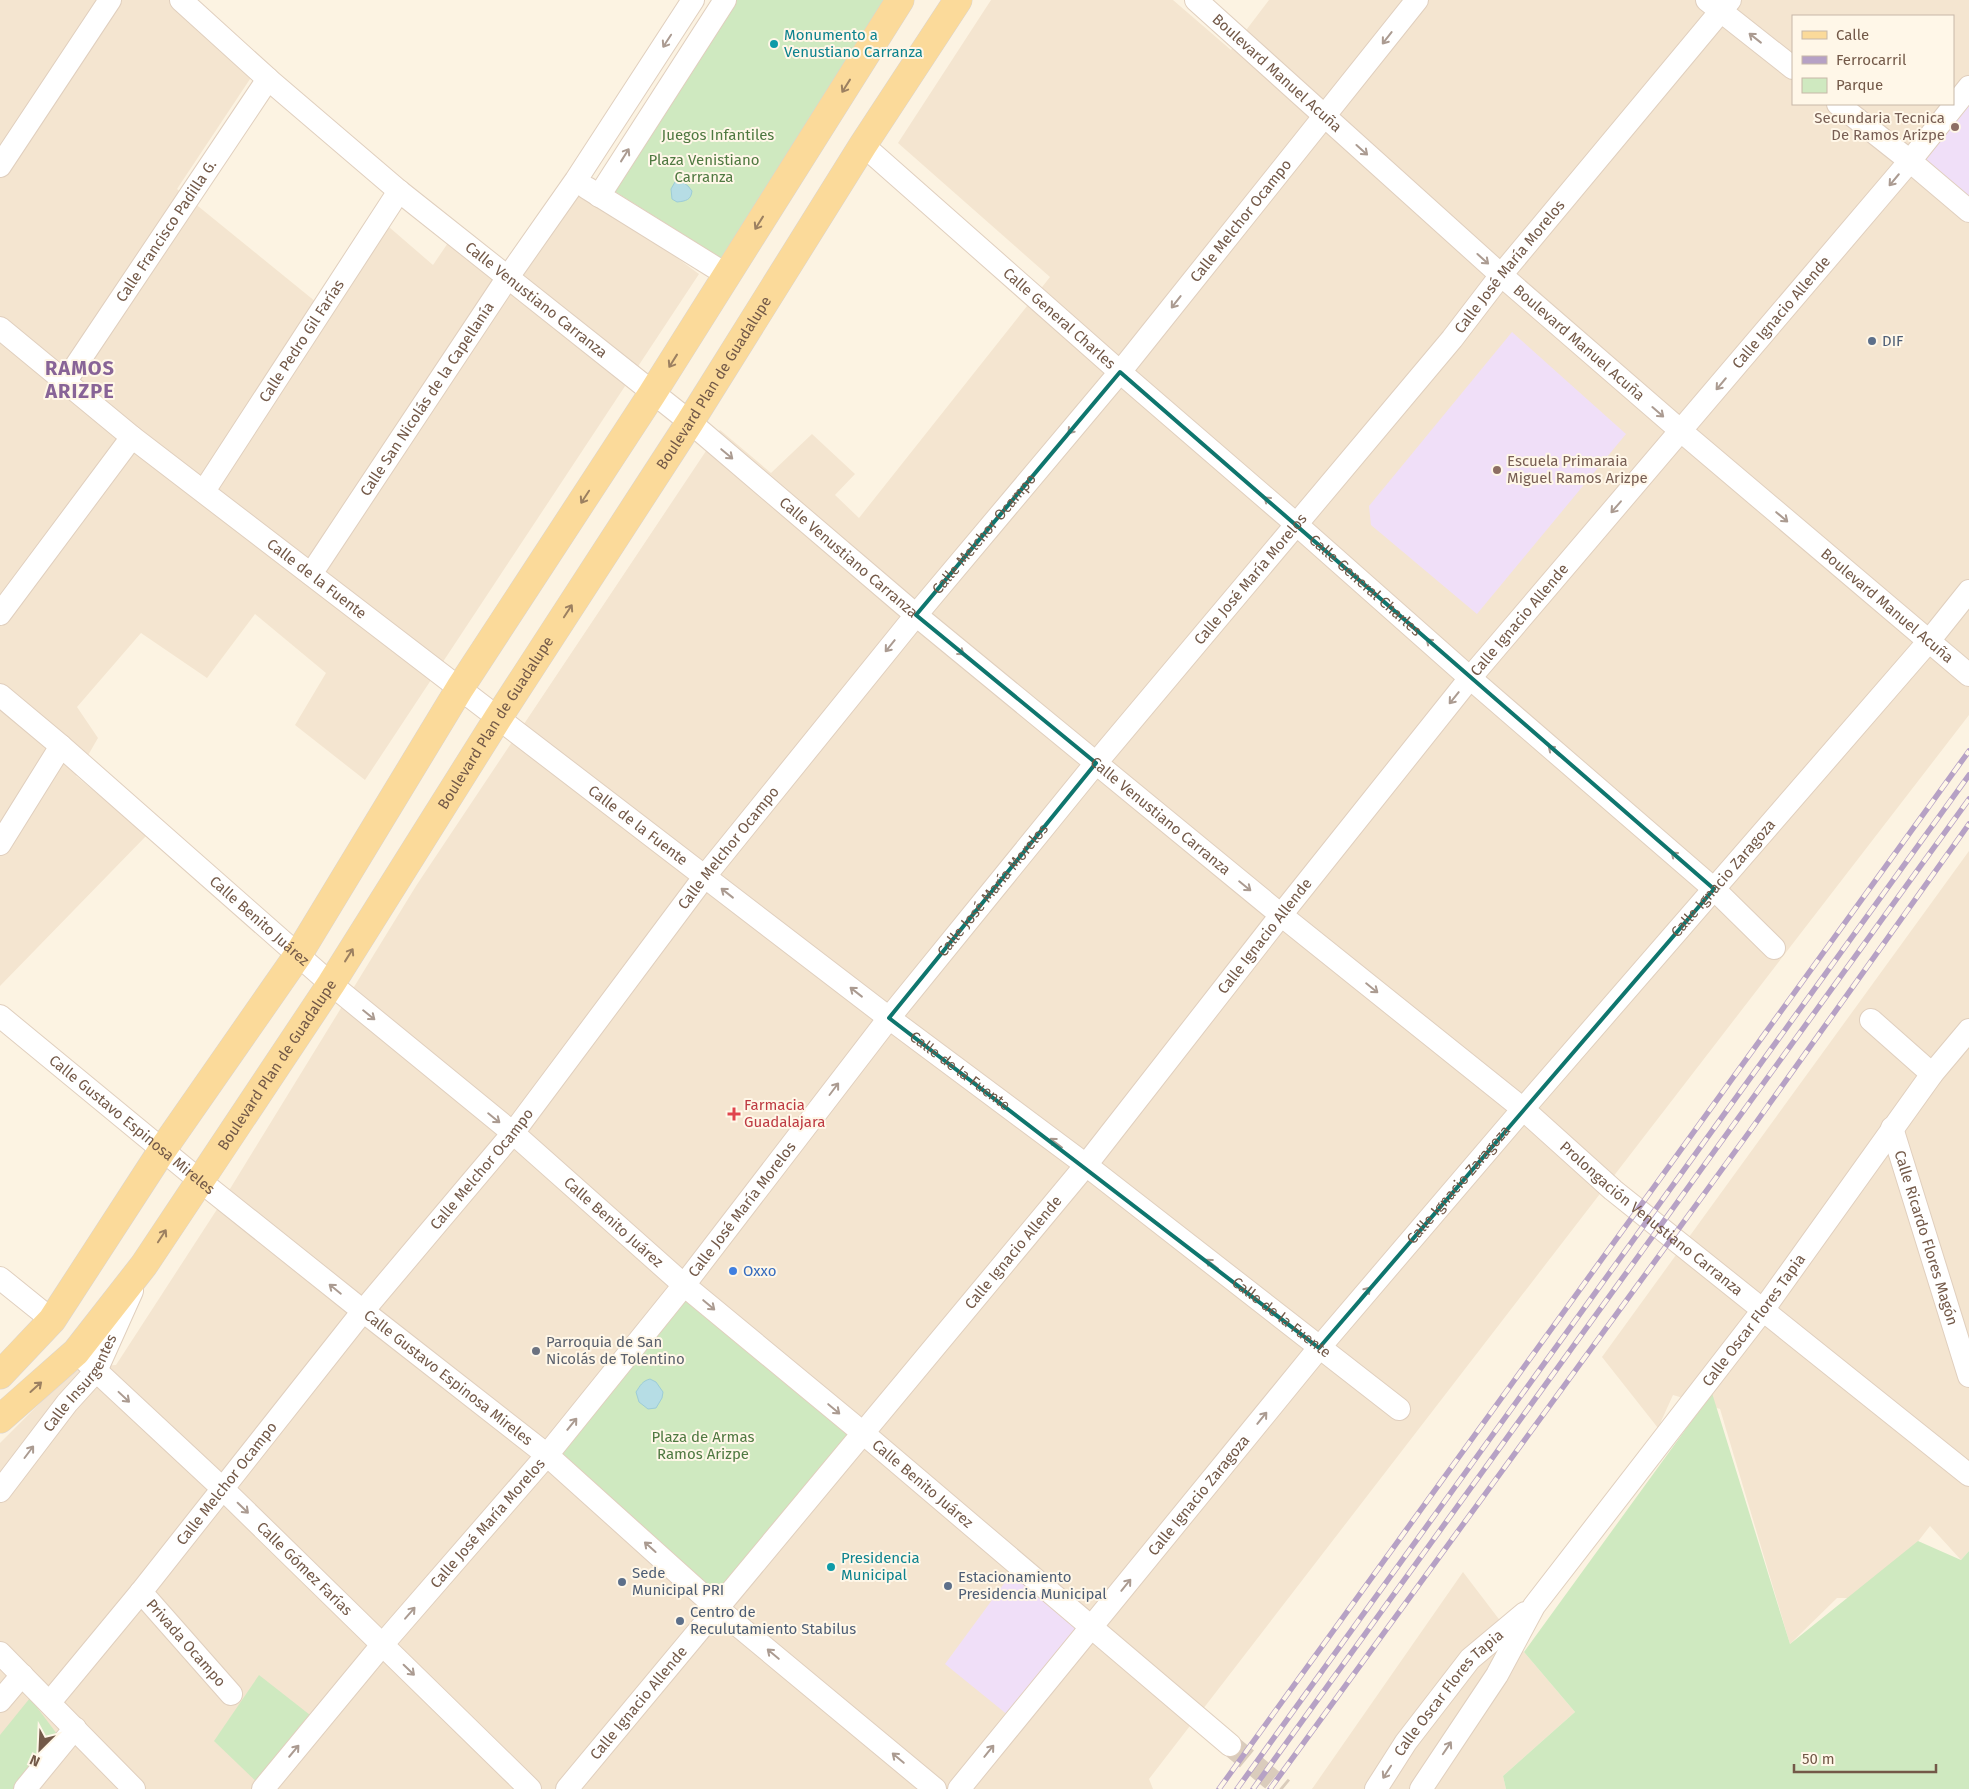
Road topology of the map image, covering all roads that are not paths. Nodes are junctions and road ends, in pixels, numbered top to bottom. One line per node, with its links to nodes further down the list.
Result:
1 (110, 0): 19 (street)
2 (181, 0): 11 (street, Calle Venustiano Carranza)
3 (694, 0): 9 (street); 14 (street, Calle San Nicolás de la Capellanía, one-way to 14)
4 (900, 0): 24 (main road, one-way to 24)
5 (958, 0): 17 (main road, Boulevard Plan de Guadalupe)
6 (1196, 0): 15 (street, Boulevard Manuel Acuña)
7 (1417, 0): 15 (street, Calle Melchor Ocampo, one-way to 15)
8 (1719, 4): 10 (street, one-way to 8); 25 (street, Calle José María Morelos)
9 (719, 8): 16 (street)
10 (1792, 67)
11 (268, 79): 21 (street, Calle Venustiano Carranza); 29 (street, Calle Francisco Padilla G.)
12 (1969, 87): 18 (street, Calle Ignacio Allende)
13 (1839, 105): 18 (street)
14 (619, 116): 16 (street); 20 (street, Calle San Nicolás de la Capellanía)
15 (1325, 116): 25 (street, Boulevard Manuel Acuña, one-way to 25); 28 (street, Calle Melchor Ocampo, one-way to 28)
16 (640, 132): 22 (street, one-way to 16)
17 (863, 145): 28 (street, Calle General Charles); 31 (main road, Boulevard Plan de Guadalupe)
18 (1910, 161): 23 (street); 32 (street, Calle Ignacio Allende, one-way to 32)
19 (0, 166)
20 (576, 180): 22 (street); 26 (street, Calle San Nicolás de la Capellanía)
21 (398, 191): 26 (street, Calle Venustiano Carranza); 34 (street, Calle Pedro Gil Farías)
22 (599, 196): 24 (street)
23 (1969, 212)
24 (727, 275): 30 (main road, one-way to 30)
25 (1501, 275): 32 (street, Boulevard Manuel Acuña, one-way to 32); 35 (street, Calle José María Morelos)
26 (508, 276): 30 (street, Calle Venustiano Carranza); 36 (street, Calle San Nicolás de la Capellanía)
27 (0, 328): 29 (street, Calle de la Fuente)
28 (1120, 372): 35 (street, Calle General Charles, one-way to 28); 39 (street, Calle Melchor Ocampo, one-way to 39)
29 (65, 382): 33 (street, Calle de la Fuente)
30 (652, 394): 31 (street, Calle Venustiano Carranza); 43 (main road, one-way to 43)
31 (690, 422): 39 (street, Calle Venustiano Carranza, one-way to 39); 45 (main road, Boulevard Plan de Guadalupe, one-way to 31)
32 (1681, 431): 40 (street, Boulevard Manuel Acuña, one-way to 40); 42 (street, Calle Ignacio Allende, one-way to 42)
33 (132, 437): 34 (street, Calle de la Fuente); 38 (street)
34 (204, 492): 36 (street, Calle de la Fuente)
35 (1296, 524): 42 (street, Calle General Charles, one-way to 35); 47 (street, Calle José María Morelos)
36 (311, 574): 43 (street, Calle de la Fuente)
37 (1969, 591): 40 (street, Calle Ignacio Zaragoza)
38 (0, 614)
39 (916, 615): 47 (street, Calle Venustiano Carranza, one-way to 47); 49 (street, Calle Melchor Ocampo, one-way to 49)
40 (1929, 641): 41 (street, Boulevard Manuel Acuña); 50 (street, Calle Ignacio Zaragoza)
41 (1969, 675)
42 (1470, 678): 50 (street, Calle General Charles, one-way to 42); 51 (street, Calle Ignacio Allende, one-way to 51)
43 (460, 688): 45 (street, Calle de la Fuente); 53 (main road)
44 (0, 695): 46 (street, Calle Benito Juárez)
45 (498, 718): 49 (street, Calle de la Fuente); 54 (main road, Boulevard Plan de Guadalupe, one-way to 45)
46 (61, 746): 48 (street); 53 (street, Calle Benito Juárez)
47 (1096, 763): 51 (street, Calle Venustiano Carranza, one-way to 51); 56 (street, Calle José María Morelos)
48 (0, 844)
49 (705, 876): 56 (street, Calle de la Fuente, one-way to 49); 62 (street, Calle Melchor Ocampo)
50 (1714, 889): 52 (street, Calle General Charles); 60 (street, Calle Ignacio Zaragoza)
51 (1281, 915): 60 (street, Calle Venustiano Carranza, one-way to 60); 64 (street, Calle Ignacio Allende)
52 (1774, 948)
53 (298, 955): 54 (street, Calle Benito Juárez); 63 (main road)
54 (331, 984): 62 (street, Calle Benito Juárez, one-way to 62); 65 (main road, Boulevard Plan de Guadalupe)
55 (0, 1016): 63 (street, Calle Gustavo Espinosa Mireles)
56 (889, 1018): 64 (street, Calle de la Fuente, one-way to 56); 68 (street, Calle José María Morelos, one-way to 56)
57 (1871, 1020): 59 (street)
58 (1969, 1030): 59 (street, Calle Oscar Flores Tapia)
59 (1932, 1074): 61 (street, Calle Oscar Flores Tapia)
60 (1523, 1109): 69 (street, Prolongación Venustiano Carranza); 72 (street, Calle Ignacio Zaragoza, one-way to 60)
61 (1892, 1128): 69 (street, Calle Oscar Flores Tapia); 76 (street, Calle Ricardo Flores Magón)
62 (513, 1133): 68 (street, Calle Benito Juárez); 70 (street, Calle Melchor Ocampo)
63 (163, 1148): 65 (street, Calle Gustavo Espinosa Mireles); 71 (main road)
64 (1086, 1165): 72 (street, Calle de la Fuente, one-way to 64); 79 (street, Calle Ignacio Allende)
65 (199, 1180): 66 (main road, Boulevard Plan de Guadalupe, one-way to 65); 70 (street, Calle Gustavo Espinosa Mireles, one-way to 65)
66 (144, 1265): 73 (main road, Boulevard Plan de Guadalupe); 74 (street, Calle Insurgentes)
67 (0, 1278): 71 (street)
68 (684, 1285): 79 (street, Calle Benito Juárez, one-way to 79); 80 (street, Calle José María Morelos, one-way to 68)
69 (1763, 1310): 81 (street, Prolongación Venustiano Carranza); 85 (street, Calle Oscar Flores Tapia)
70 (363, 1311): 80 (street, Calle Gustavo Espinosa Mireles); 82 (street, Calle Melchor Ocampo)
71 (52, 1320): 75 (main road)
72 (1319, 1348): 77 (street, Calle de la Fuente); 87 (street, Calle Ignacio Zaragoza, one-way to 72)
73 (76, 1352): 74 (street, Calle Gómez Farías); 78 (main road, Boulevard Plan de Guadalupe, one-way to 73)
74 (96, 1371): 82 (street, Calle Gómez Farías, one-way to 82); 83 (street, Calle Insurgentes, one-way to 74)
75 (0, 1375)
76 (1969, 1376)
77 (1399, 1409)
78 (0, 1419)
79 (863, 1433): 86 (street, Calle Ignacio Allende); 87 (street, Calle Benito Juárez)
80 (547, 1455): 86 (street, Calle Gustavo Espinosa Mireles, one-way to 80); 88 (street, Calle José María Morelos, one-way to 80)
81 (1969, 1475)
82 (222, 1488): 84 (street, Calle Melchor Ocampo); 88 (street, Calle Gómez Farías, one-way to 88)
83 (0, 1491)
84 (141, 1592): 91 (street, Privada Ocampo); 93 (street, Calle Melchor Ocampo)
85 (1534, 1606): 95 (street, Calle Oscar Flores Tapia); 97 (street, Calle Oscar Flores Tapia, one-way to 85)
86 (718, 1608): 102 (street, Calle Ignacio Allende); 103 (street, Calle Gustavo Espinosa Mireles, one-way to 86)
87 (1091, 1627): 96 (street, Calle Benito Juárez); 104 (street, Calle Ignacio Zaragoza, one-way to 87)
88 (382, 1644): 100 (street, Calle José María Morelos, one-way to 88); 101 (street, Calle Gómez Farías, one-way to 101)
89 (0, 1654): 90 (street)
90 (22, 1675): 92 (street); 93 (street)
91 (231, 1694)
92 (0, 1701)
93 (50, 1702): 94 (street)
94 (74, 1728): 98 (street); 99 (street)
95 (1406, 1742): 97 (street); 105 (street, Calle Oscar Flores Tapia, one-way to 105)
96 (1230, 1745)
97 (1435, 1779): 106 (street, Calle Oscar Flores Tapia)
98 (25, 1789)
99 (134, 1789)
100 (263, 1789)
101 (530, 1789)
102 (567, 1789)
103 (935, 1789)
104 (958, 1789)
105 (1376, 1789)
106 (1421, 1789)

